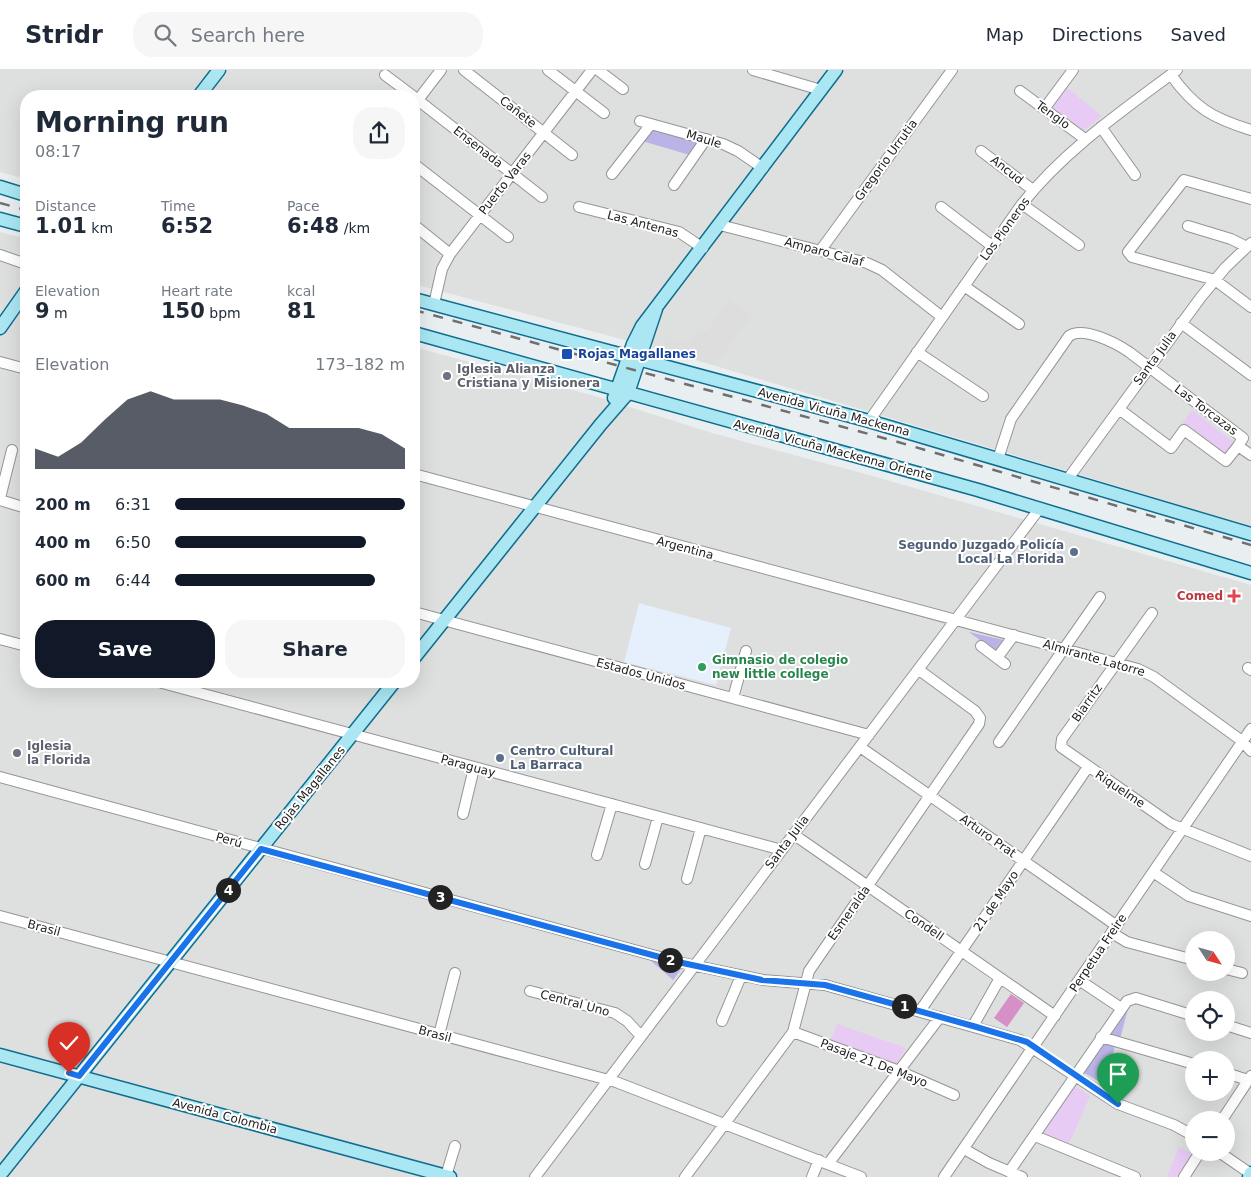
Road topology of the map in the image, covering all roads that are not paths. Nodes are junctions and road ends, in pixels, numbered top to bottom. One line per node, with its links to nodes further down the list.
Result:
1 (219, 70): 14 (main road)
2 (441, 70): 19 (street)
3 (464, 70): 27 (street, Cañete)
4 (548, 70): 17 (street)
5 (592, 70): 17 (street, Puerto Varas)
6 (598, 70): 13 (street)
7 (753, 70): 16 (street)
8 (836, 70): 16 (main road)
9 (952, 70): 57 (street, Gregorio Urrutia)
10 (1072, 70): 21 (street)
11 (1174, 72): 25 (street, Los Pioneros); 26 (street)
12 (385, 75): 15 (street, Ensenada)
13 (623, 89)
14 (204, 90)
15 (402, 90)
16 (821, 90): 32 (main road)
17 (576, 91): 22 (street); 27 (street, Puerto Varas)
18 (1020, 91): 21 (street, Tenglo)
19 (420, 93)
20 (420, 105): 34 (street, Ensenada)
21 (1044, 109): 29 (street, Tenglo)
22 (604, 113)
23 (640, 121): 24 (street, Maule)
24 (651, 124): 28 (street, Maule); 35 (street)
25 (1100, 127): 29 (street, Los Pioneros); 36 (street)
26 (1251, 130)
27 (544, 132): 31 (street, Cañete); 34 (street, Puerto Varas)
28 (706, 139): 32 (street, Maule); 37 (street)
29 (1085, 139): 39 (street, Los Pioneros)
30 (981, 151): 39 (street, Ancud)
31 (572, 155)
32 (762, 168): 49 (main road)
33 (420, 169): 46 (street)
34 (512, 174): 41 (street, Ensenada); 46 (street, Puerto Varas)
35 (612, 174)
36 (1135, 175)
37 (674, 185)
38 (0, 187): 40 (main road)
39 (1033, 190): 43 (street, Los Pioneros)
40 (20, 192)
41 (542, 198)
42 (1251, 199): 61 (street)
43 (1022, 204): 53 (street); 55 (street, Los Pioneros)
44 (579, 207): 56 (street, Las Antenas)
45 (941, 207): 55 (street)
46 (480, 215): 52 (street); 58 (street, Puerto Varas)
47 (0, 219): 48 (main road)
48 (20, 224)
49 (720, 225): 56 (main road); 57 (street, Amparo Calaf)
50 (1188, 226): 54 (street)
51 (420, 230): 58 (street)
52 (508, 237)
53 (1079, 245)
54 (1249, 245): 61 (street, Santa Julia)
55 (992, 246): 62 (street, Los Pioneros)
56 (702, 248): 73 (main road)
57 (820, 251): 67 (street, Amparo Calaf)
58 (450, 254): 65 (street, Puerto Varas)
59 (0, 255): 60 (street)
60 (20, 262)
61 (1215, 280): 66 (street); 69 (street, Santa Julia)
62 (964, 286): 67 (street, Los Pioneros); 70 (street)
63 (20, 298): 68 (main road)
64 (420, 300): 65 (main road, Avenida Vicuña Mackenna)
65 (434, 304): 73 (main road, Avenida Vicuña Mackenna)
66 (1251, 308)
67 (942, 317): 72 (street, Los Pioneros)
68 (2, 320)
69 (1181, 323): 76 (street, Santa Julia); 77 (street)
70 (1018, 324)
71 (420, 336): 78 (main road, Avenida Vicuña Mackenna Oriente)
72 (918, 352): 79 (street); 81 (street, Los Pioneros)
73 (634, 358): 78 (main road); 81 (main road, Avenida Vicuña Mackenna)
74 (0, 362): 75 (street)
75 (20, 367)
76 (1149, 367): 80 (street, Santa Julia); 82 (street, Las Torcazas); 85 (street)
77 (1251, 375)
78 (623, 391): 90 (main road); 91 (main road, Avenida Vicuña Mackenna Oriente)
79 (983, 396)
80 (1119, 409): 82 (street); 87 (street, Santa Julia)
81 (869, 421): 85 (main road, Avenida Vicuña Mackenna)
82 (1238, 446): 84 (street, Las Torcazas)
83 (12, 450): 88 (street)
84 (1251, 456)
85 (998, 459): 87 (main road, Avenida Vicuña Mackenna)
86 (420, 476): 90 (street, Argentina)
87 (1067, 480): 92 (main road, Avenida Vicuña Mackenna)
88 (0, 499): 89 (street)
89 (20, 506)
90 (535, 507): 97 (main road); 98 (street, Argentina)
91 (1040, 508): 93 (main road, Avenida Vicuña Mackenna Oriente); 98 (street, Santa Julia)
92 (1251, 534)
93 (1251, 573)
94 (1100, 597): 103 (street)
95 (1152, 613): 106 (street, Biarritz)
96 (420, 614): 97 (street, Estados Unidos)
97 (444, 620): 104 (main road); 110 (street, Estados Unidos)
98 (956, 621): 99 (street, Almirante Latorre); 107 (street, Santa Julia)
99 (1014, 636): 102 (street); 103 (street, Almirante Latorre)
100 (0, 639): 101 (street)
101 (20, 644)
102 (981, 646)
103 (1064, 648): 106 (street, Almirante Latorre); 114 (street)
104 (420, 650)
105 (746, 651): 110 (street)
106 (1116, 662): 115 (street, Almirante Latorre); 116 (street, Biarritz)
107 (919, 670): 113 (street, Santa Julia); 122 (street, Esmeralda)
108 (181, 688): 112 (street, Paraguay)
109 (389, 688): 112 (main road, Rojas Magallanes)
110 (733, 698): 113 (street, Estados Unidos)
111 (1251, 729): 115 (street, Perpetua Freire)
112 (352, 735): 120 (street, Paraguay); 129 (main road, Rojas Magallanes)
113 (869, 735): 117 (street, Santa Julia)
114 (999, 742)
115 (1242, 742): 118 (street, Almirante Latorre); 127 (street, Perpetua Freire)
116 (1060, 745): 119 (street, Riquelme)
117 (860, 747): 122 (street, Arturo Prat); 128 (street, Santa Julia)
118 (1251, 751)
119 (1088, 767): 127 (street, Riquelme); 133 (street, 21 de Mayo)
120 (474, 768): 123 (street, Paraguay); 124 (street)
121 (0, 777): 129 (street, Perú)
122 (930, 796): 133 (street, Arturo Prat); 137 (street, Esmeralda)
123 (612, 804): 125 (street, Paraguay); 131 (street)
124 (463, 814)
125 (658, 817): 126 (street, Paraguay); 134 (street)
126 (700, 828): 130 (street, Paraguay); 136 (street)
127 (1183, 829): 132 (street, Riquelme); 135 (street, Perpetua Freire)
128 (793, 834): 130 (street, Santa Julia); 137 (street, Condell)
129 (261, 849): 143 (main road, Rojas Magallanes); 144 (street, Perú)
130 (782, 850): 144 (street, Santa Julia)
131 (598, 856)
132 (1251, 856)
133 (1024, 861): 140 (street, Arturo Prat); 141 (street, 21 de Mayo)
134 (645, 864)
135 (1153, 872): 139 (street); 140 (street, Perpetua Freire)
136 (687, 879)
137 (868, 886): 141 (street, Condell); 151 (street, Esmeralda)
138 (0, 916): 143 (street, Brasil)
139 (1251, 916)
140 (1114, 929): 142 (street, Arturo Prat); 150 (street, Perpetua Freire)
141 (962, 951): 149 (street, Condell); 154 (street, 21 de Mayo)
142 (1185, 958)
143 (170, 962): 163 (street, Brasil); 171 (main road, Rojas Magallanes)
144 (694, 966): 148 (street, Perú); 164 (street, Santa Julia)
145 (1235, 971): 147 (street)
146 (455, 973): 163 (street)
147 (1242, 973)
148 (741, 976): 151 (street, Perú); 158 (street)
149 (1000, 978): 156 (street, Condell); 159 (street)
150 (1079, 980): 153 (street); 156 (street, Perpetua Freire)
151 (804, 983): 154 (street, Perú); 161 (street, Esmeralda)
152 (530, 991): 164 (street, Central Uno)
153 (1121, 1008): 155 (street); 165 (street)
154 (920, 1011): 157 (street, Perú)
155 (1185, 1013)
156 (1055, 1016): 166 (street, Perpetua Freire)
157 (940, 1017): 159 (street, Perú); 169 (street)
158 (722, 1021)
159 (973, 1026): 166 (street, Perú)
160 (1235, 1029): 162 (street)
161 (793, 1032): 169 (street, Pasaje 21 De Mayo); 177 (street, Esmeralda)
162 (1251, 1033)
163 (438, 1035): 174 (street, Brasil)
164 (641, 1036): 174 (street, Santa Julia)
165 (1101, 1038): 168 (street); 172 (street)
166 (1034, 1047): 172 (street, Perú); 181 (street, Perpetua Freire)
167 (0, 1055): 171 (main road, Avenida Colombia)
168 (1185, 1061)
169 (899, 1071): 175 (street, Pasaje 21 De Mayo); 184 (street)
170 (1235, 1075): 173 (street)
171 (79, 1076): 187 (main road, Rojas Magallanes); 188 (main road, Avenida Colombia)
172 (1076, 1076): 178 (street, Perú); 179 (street)
173 (1250, 1078): 176 (street)
174 (608, 1080): 177 (street, Brasil); 189 (street, Santa Julia)
175 (954, 1095)
176 (1228, 1111)
177 (724, 1124): 184 (street, Brasil); 190 (street, Esmeralda)
178 (1185, 1132)
179 (1035, 1136): 185 (street); 195 (street)
180 (455, 1146): 188 (street)
181 (964, 1149): 185 (street); 193 (street, Perpetua Freire)
182 (1194, 1161): 196 (street)
183 (1232, 1161): 186 (street)
184 (823, 1162): 191 (street); 192 (street, Brasil)
185 (1010, 1172): 194 (street)
186 (1251, 1174): 197 (main road)
187 (0, 1175)
188 (448, 1176)
189 (535, 1177)
190 (685, 1177)
191 (812, 1177)
192 (861, 1177)
193 (944, 1177)
194 (1022, 1177)
195 (1135, 1177)
196 (1184, 1177)
197 (1248, 1177)

